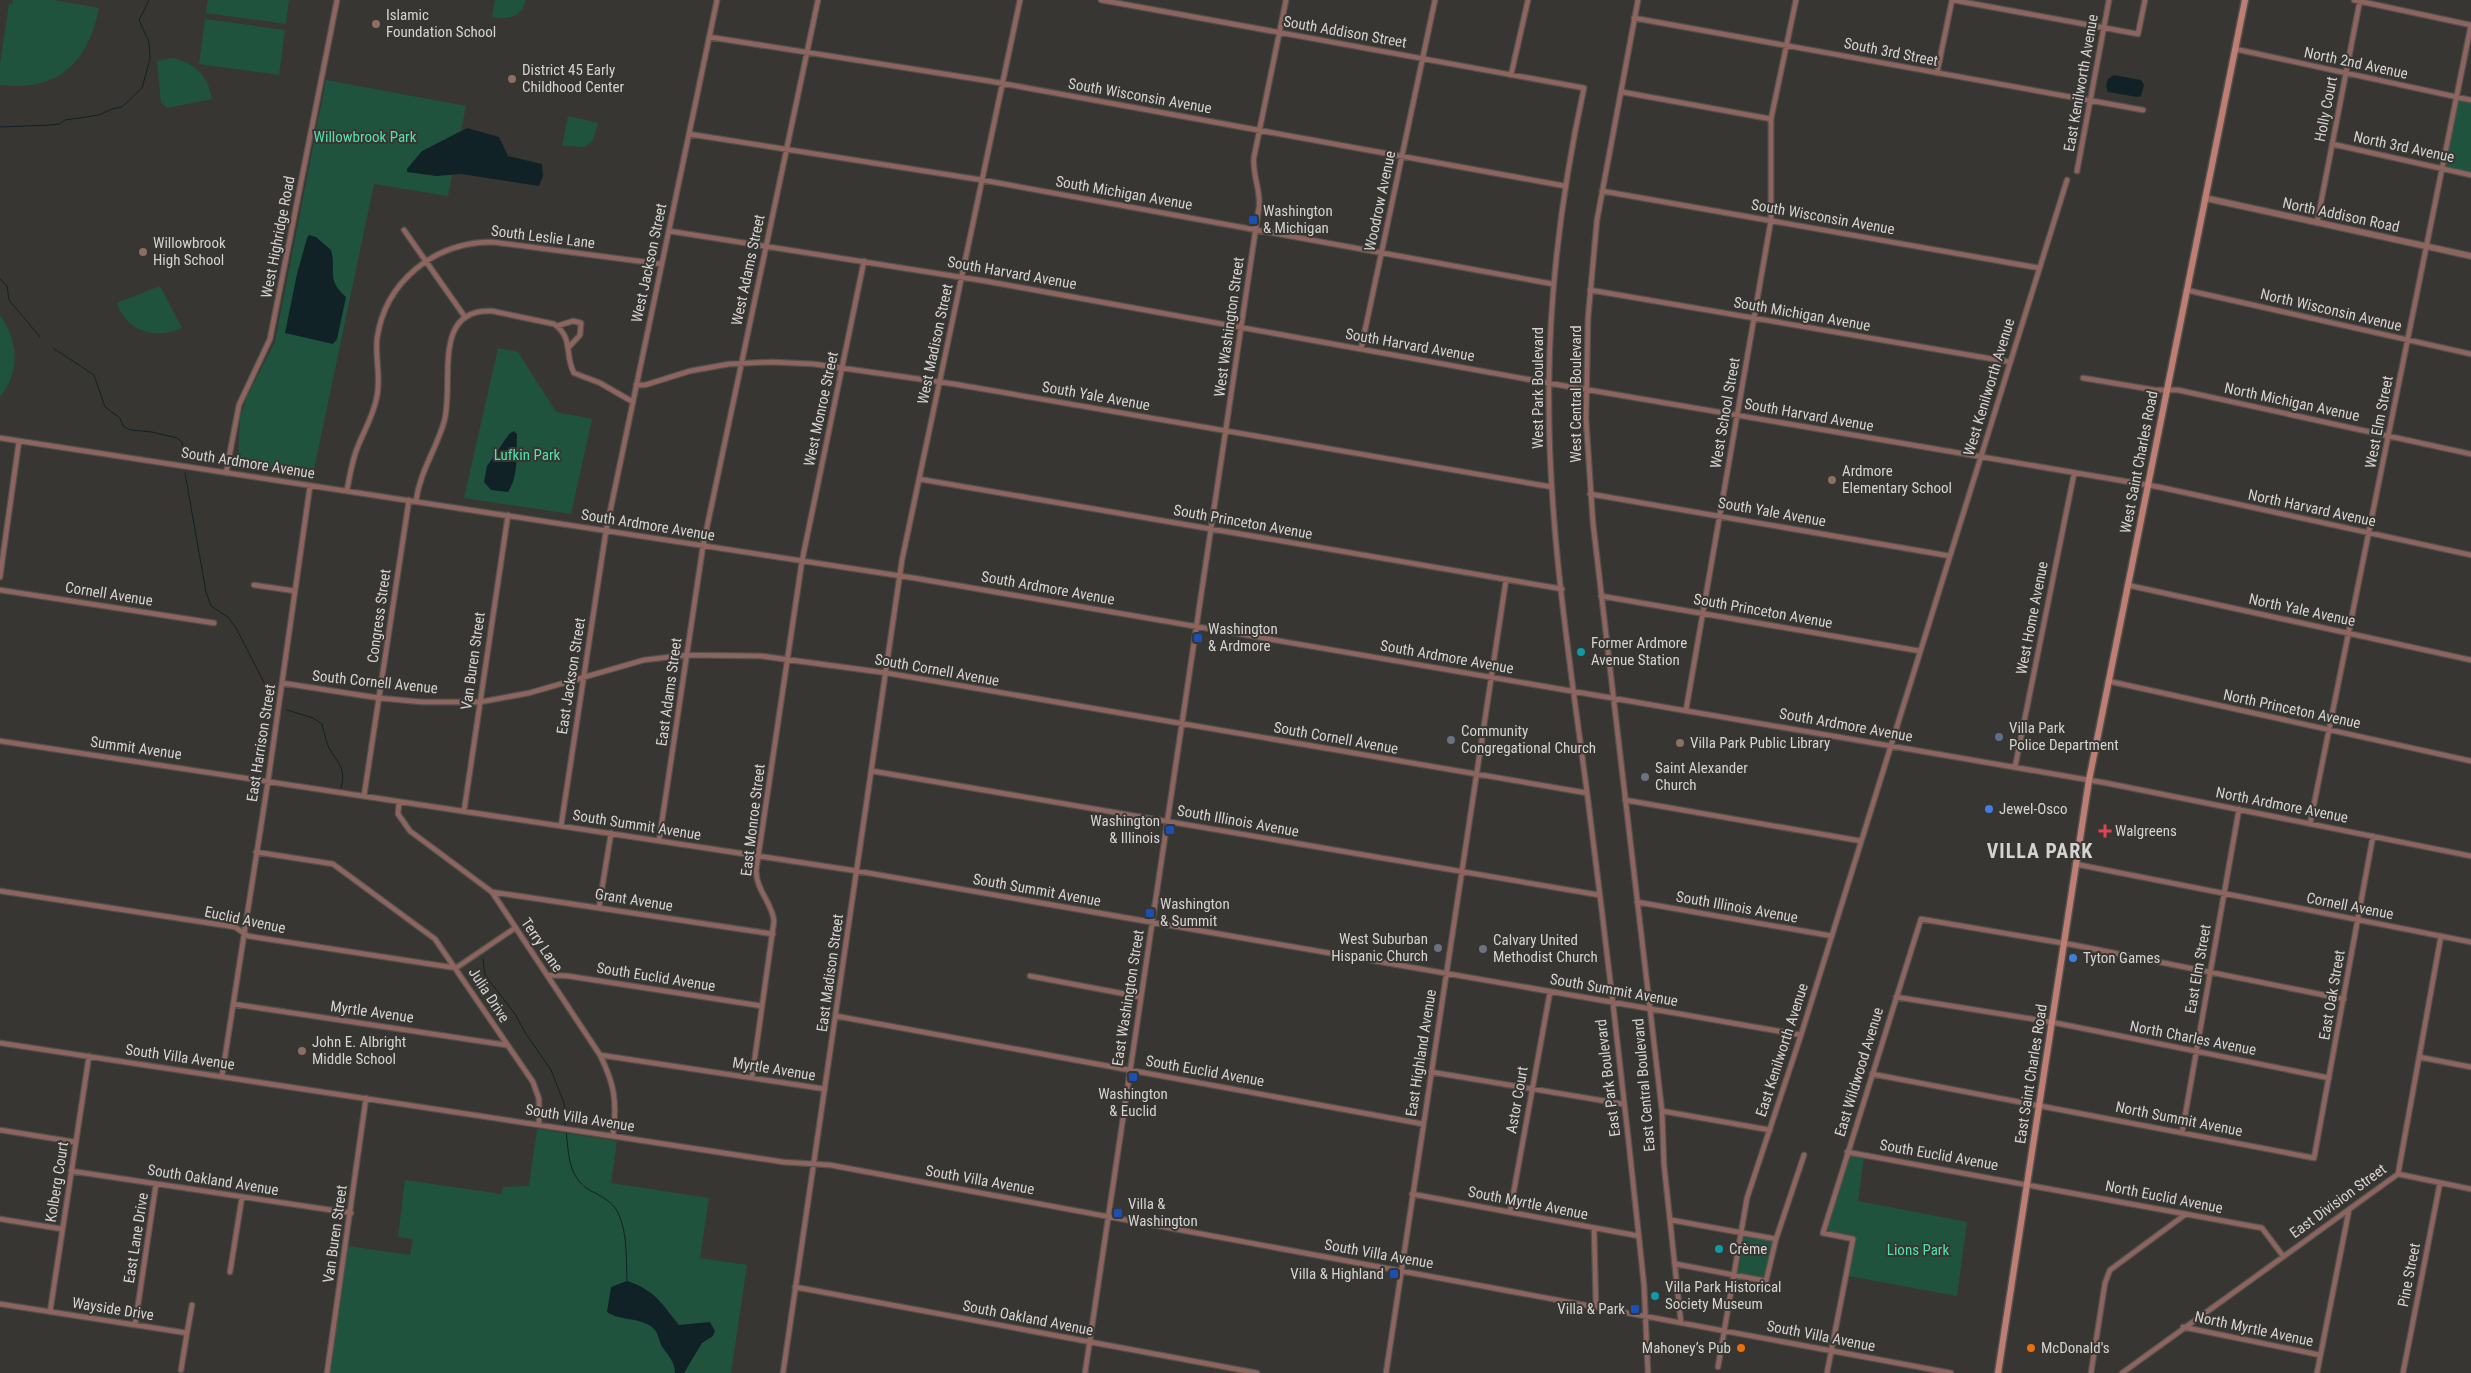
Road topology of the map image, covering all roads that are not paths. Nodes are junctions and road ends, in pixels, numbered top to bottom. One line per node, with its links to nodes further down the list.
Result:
1 (337, 0): 92 (street, West Highridge Road)
2 (717, 0): 21 (street, West Jackson Street)
3 (818, 0): 24 (street, West Adams Street)
4 (1020, 0): 29 (street, West Madison Street)
5 (1101, 0): 20 (street, South Addison Street)
6 (1286, 0): 20 (street, West Washington Street)
7 (1435, 0): 25 (street, Woodrow Avenue)
8 (1528, 0): 28 (street)
9 (1638, 0): 17 (street, West Central Boulevard)
10 (1796, 0): 22 (street, West School Street)
11 (1952, 0): 19 (street); 26 (street)
12 (2109, 0): 19 (street, East Kenilworth Avenue)
13 (2145, 0): 19 (street)
14 (2245, 0): 23 (main road)
15 (2354, 0): 16 (street)
16 (2360, 1): 18 (street); 27 (street, Holly Court)
17 (1634, 18): 22 (street, South 3rd Street); 31 (street, West Central Boulevard)
18 (2471, 25): 32 (street, West Elm Street)
19 (2103, 27): 33 (street, East Kenilworth Avenue)
20 (1280, 32): 25 (street, South Addison Street); 37 (street, West Washington Street)
21 (710, 37): 24 (street, South Wisconsin Avenue); 38 (street, West Jackson Street)
22 (1786, 45): 26 (street, South 3rd Street); 36 (street, West School Street)
23 (2235, 49): 27 (street, North 2nd Avenue); 49 (main road, West Saint Charles Road)
24 (807, 53): 29 (street, South Wisconsin Avenue); 40 (street, West Adams Street)
25 (1423, 59): 28 (street, South Addison Street); 41 (street, Woodrow Avenue)
26 (1937, 73): 33 (street, South 3rd Street)
27 (2346, 73): 32 (street, North 2nd Avenue); 39 (street, Holly Court)
28 (1511, 75): 30 (street, South Addison Street)
29 (1002, 84): 37 (street, South Wisconsin Avenue); 45 (street, West Madison Street)
30 (1584, 88): 47 (street, West Park Boulevard)
31 (1622, 92): 36 (street); 48 (street, West Central Boulevard)
32 (2456, 97): 34 (street, North 2nd Avenue); 42 (street, West Elm Street)
33 (2089, 100): 35 (street, South 3rd Street); 43 (street, East Kenilworth Avenue)
34 (2471, 100)
35 (2143, 110)
36 (1771, 119): 50 (street, West School Street)
37 (1260, 130): 41 (street, South Wisconsin Avenue); 53 (street, West Washington Street)
38 (689, 134): 40 (street, South Michigan Avenue); 54 (street, West Jackson Street)
39 (2332, 144): 42 (street, North 3rd Avenue); 51 (street, Holly Court)
40 (786, 149): 45 (street, South Michigan Avenue); 55 (street, West Adams Street)
41 (1402, 156): 47 (street, South Wisconsin Avenue); 57 (street, Woodrow Avenue)
42 (2442, 168): 44 (street, North 3rd Avenue); 56 (street, West Elm Street)
43 (2077, 171)
44 (2471, 175)
45 (982, 180): 53 (street, South Michigan Avenue); 63 (street, West Madison Street)
46 (2067, 180): 62 (street, West Kenilworth Avenue)
47 (1565, 186): 64 (street, West Park Boulevard)
48 (1602, 192): 50 (street, South Wisconsin Avenue); 65 (street, West Central Boulevard)
49 (2205, 198): 51 (street, North Addison Road); 66 (main road, West Saint Charles Road)
50 (1771, 220): 62 (street, South Wisconsin Avenue); 68 (street, West School Street)
51 (2317, 223): 56 (street, North Addison Road)
52 (404, 230): 59 (street)
53 (1256, 230): 57 (street, South Michigan Avenue); 70 (street, West Washington Street)
54 (668, 231): 55 (street, South Harvard Avenue); 61 (street, West Jackson Street)
55 (766, 246): 60 (street, South Harvard Avenue); 76 (street, West Adams Street)
56 (2427, 247): 58 (street, North Addison Road); 71 (street, West Elm Street)
57 (1382, 253): 64 (street, South Michigan Avenue); 73 (street, Woodrow Avenue)
58 (2471, 256)
59 (425, 260): 61 (street, South Leslie Lane); 67 (street); 98 (street)
60 (864, 261): 63 (street, South Harvard Avenue); 77 (street, West Monroe Street)
61 (662, 264): 81 (street, West Jackson Street)
62 (2039, 268): 75 (street, West Kenilworth Avenue)
63 (962, 277): 70 (street, South Harvard Avenue); 79 (street, West Madison Street)
64 (1553, 284): 80 (street, West Park Boulevard)
65 (1590, 290): 68 (street, South Michigan Avenue); 82 (street, West Central Boulevard)
66 (2186, 290): 71 (street, North Wisconsin Avenue); 83 (main road, West Saint Charles Road)
67 (465, 317): 69 (street); 101 (street)
68 (1754, 318): 75 (street, South Michigan Avenue); 85 (street, West School Street)
69 (557, 326): 72 (street); 72 (street)
70 (1241, 327): 73 (street, South Harvard Avenue); 86 (street, West Washington Street)
71 (2408, 340): 74 (street, North Wisconsin Avenue); 87 (street, West Elm Street)
72 (568, 348): 84 (street)
73 (1361, 349): 80 (street, South Harvard Avenue)
74 (2471, 354)
75 (2010, 362): 91 (street, West Kenilworth Avenue)
76 (741, 364): 77 (street, South Yale Avenue); 81 (street, South Yale Avenue); 107 (street, West Adams Street)
77 (843, 368): 79 (street, South Yale Avenue); 110 (street, West Monroe Street)
78 (2083, 378): 83 (street)
79 (940, 382): 86 (street, South Yale Avenue); 94 (street, West Madison Street)
80 (1548, 383): 82 (street, South Harvard Avenue); 97 (street, West Park Boulevard)
81 (636, 385): 84 (street, West Jackson Street)
82 (1586, 389): 85 (street, South Harvard Avenue); 99 (street, West Central Boulevard)
83 (2166, 390): 87 (street, North Michigan Avenue); 96 (main road, West Saint Charles Road)
84 (633, 402): 105 (street, West Jackson Street)
85 (1737, 416): 91 (street, South Harvard Avenue); 103 (street, West School Street)
86 (1226, 431): 97 (street, South Yale Avenue); 104 (street, West Washington Street)
87 (2389, 436): 90 (street, North Michigan Avenue); 106 (street, West Elm Street)
88 (0, 438): 89 (street, South Ardmore Avenue)
89 (19, 441): 92 (street, South Ardmore Avenue); 112 (street)
90 (2471, 454)
91 (1980, 458): 93 (street, South Harvard Avenue); 109 (street, West Kenilworth Avenue)
92 (226, 473): 95 (street, South Ardmore Avenue)
93 (2074, 474): 96 (street, South Harvard Avenue); 143 (street, West Home Avenue)
94 (919, 479): 104 (street, South Princeton Avenue); 111 (street, West Madison Street)
95 (310, 486): 98 (street, South Ardmore Avenue); 118 (street, East Harrison Street)
96 (2147, 486): 106 (street, North Harvard Avenue); 115 (main road, West Saint Charles Road)
97 (1552, 487): 116 (street, West Park Boulevard)
98 (347, 490): 100 (street, South Ardmore Avenue)
99 (1590, 494): 103 (street, South Yale Avenue); 119 (street, West Central Boulevard)
100 (409, 500): 101 (street, South Ardmore Avenue); 135 (street, Congress Street)
101 (416, 501): 102 (street, South Ardmore Avenue)
102 (508, 515): 105 (street, South Ardmore Avenue); 136 (street, Van Buren Street)
103 (1720, 516): 109 (street, South Yale Avenue); 120 (street, West School Street)
104 (1211, 529): 113 (street, South Princeton Avenue); 122 (street, West Washington Street)
105 (606, 531): 107 (street, South Ardmore Avenue); 130 (street, East Jackson Street)
106 (2370, 533): 108 (street, North Harvard Avenue); 123 (street, West Elm Street)
107 (703, 546): 110 (street, South Ardmore Avenue); 125 (street, East Adams Street)
108 (2471, 555)
109 (1950, 556): 124 (street, West Kenilworth Avenue)
110 (802, 561): 111 (street, South Ardmore Avenue); 126 (street, East Monroe Street)
111 (901, 576): 122 (street, South Ardmore Avenue); 128 (street, East Madison Street)
112 (0, 578)
113 (1506, 580): 116 (street, South Princeton Avenue); 129 (street, East Highland Avenue)
114 (254, 585): 118 (street)
115 (2128, 585): 123 (street, North Yale Avenue); 131 (main road, West Saint Charles Road)
116 (1562, 589): 133 (street, West Park Boulevard)
117 (0, 590): 121 (street, Cornell Avenue)
118 (295, 591): 132 (street, East Harrison Street)
119 (1601, 596): 120 (street, South Princeton Avenue); 134 (street, West Central Boulevard)
120 (1703, 613): 124 (street, South Princeton Avenue); 137 (street, West School Street)
121 (214, 623)
122 (1197, 627): 129 (street, South Ardmore Avenue); 138 (street, East Washington Street)
123 (2349, 633): 127 (street, North Yale Avenue); 139 (street, West Elm Street)
124 (1920, 651): 141 (street, West Kenilworth Avenue)
125 (687, 655): 126 (street, South Cornell Avenue); 130 (street, South Cornell Avenue); 159 (street, East Adams Street)
126 (787, 659): 128 (street, South Cornell Avenue); 162 (street, East Monroe Street)
127 (2471, 660)
128 (887, 673): 138 (street, South Cornell Avenue); 144 (street, East Madison Street)
129 (1491, 677): 133 (street, South Ardmore Avenue); 145 (street, East Highland Avenue)
130 (584, 678): 136 (street, South Cornell Avenue); 156 (street, East Jackson Street)
131 (2108, 681): 139 (street, North Princeton Avenue); 146 (main road, West Saint Charles Road)
132 (282, 683): 135 (street, South Cornell Avenue); 147 (street, East Harrison Street)
133 (1573, 691): 134 (street, South Ardmore Avenue); 148 (street, East Park Boulevard)
134 (1613, 697): 137 (street, South Ardmore Avenue); 150 (street, East Central Boulevard)
135 (379, 698): 136 (street, South Cornell Avenue); 149 (street, Congress Street)
136 (480, 702): 153 (street, Van Buren Street)
137 (1686, 710): 141 (street, South Ardmore Avenue)
138 (1182, 725): 145 (street, South Cornell Avenue); 154 (street, East Washington Street)
139 (2329, 730): 142 (street, North Princeton Avenue); 155 (street, West Elm Street)
140 (0, 741): 147 (street, Summit Avenue)
141 (1890, 746): 143 (street, South Ardmore Avenue); 160 (street, East Kenilworth Avenue)
142 (2471, 761)
143 (2015, 767): 146 (street, South Ardmore Avenue)
144 (872, 772): 154 (street, South Illinois Avenue); 165 (street, East Madison Street)
145 (1476, 774): 148 (street, South Cornell Avenue); 166 (street, East Highland Avenue)
146 (2089, 780): 152 (street, North Ardmore Avenue); 164 (main road, East Saint Charles Road)
147 (268, 781): 149 (street, South Summit Avenue); 161 (street, East Harrison Street)
148 (1587, 793): 170 (street, East Park Boulevard)
149 (364, 796): 151 (street, South Summit Avenue)
150 (1625, 800): 160 (street); 171 (street, East Central Boulevard)
151 (399, 802): 153 (street, South Summit Avenue); 168 (street, Terry Lane)
152 (2239, 809): 155 (street, North Ardmore Avenue); 169 (street, East Elm Street)
153 (464, 811): 156 (street, South Summit Avenue)
154 (1167, 822): 166 (street, South Illinois Avenue); 174 (street, East Washington Street)
155 (2310, 824): 158 (street, North Ardmore Avenue)
156 (561, 826): 157 (street, South Summit Avenue)
157 (610, 833): 159 (street, South Summit Avenue); 172 (street)
158 (2373, 836): 163 (street, North Ardmore Avenue); 173 (street, East Oak Street)
159 (660, 841): 162 (street, South Summit Avenue)
160 (1860, 841): 178 (street, East Kenilworth Avenue)
161 (256, 852): 176 (street, East Harrison Street); 182 (street, Julia Drive)
162 (758, 856): 165 (street, South Summit Avenue); 177 (street, East Monroe Street)
163 (2471, 856)
164 (2076, 864): 169 (street, Cornell Avenue); 181 (main road, East Saint Charles Road)
165 (857, 871): 174 (street, South Summit Avenue); 195 (street, East Madison Street)
166 (1462, 872): 170 (street, South Illinois Avenue); 184 (street, East Highland Avenue)
167 (0, 892): 176 (street, Euclid Avenue)
168 (492, 892): 172 (street, Grant Avenue); 175 (street, Terry Lane)
169 (2224, 894): 173 (street, Cornell Avenue); 183 (street, East Elm Street)
170 (1599, 895): 191 (street, East Park Boulevard)
171 (1637, 902): 178 (street, South Illinois Avenue); 194 (street, East Central Boulevard)
172 (599, 907): 177 (street, Grant Avenue)
173 (2358, 920): 179 (street, Cornell Avenue); 190 (street, East Oak Street)
174 (1152, 923): 184 (street, South Summit Avenue); 188 (street, East Washington Street)
175 (515, 928): 182 (street); 185 (street, Terry Lane)
176 (244, 932): 182 (street, Euclid Avenue); 192 (street, East Harrison Street)
177 (773, 934): 193 (street, East Monroe Street)
178 (1832, 936): 197 (street, East Kenilworth Avenue)
179 (2441, 936): 180 (street, Cornell Avenue); 203 (street, East Division Street)
180 (2471, 942)
181 (2063, 944): 183 (street); 189 (street, East Wildwood Avenue); 196 (main road, East Saint Charles Road)
182 (456, 968): 199 (street, Julia Drive)
183 (2210, 972): 190 (street); 200 (street, East Elm Street)
184 (1446, 974): 187 (street, South Summit Avenue); 206 (street, East Highland Avenue)
185 (547, 976): 193 (street, South Euclid Avenue); 201 (street, Terry Lane)
186 (1030, 976): 188 (street)
187 (1550, 992): 191 (street, South Summit Avenue); 212 (street, Astor Court)
188 (1141, 997): 205 (street, East Washington Street)
189 (1896, 997): 196 (street, North Charles Avenue); 207 (street, East Wildwood Avenue)
190 (2344, 999): 210 (street, East Oak Street)
191 (1612, 1002): 194 (street, South Summit Avenue); 214 (street, East Park Boulevard)
192 (233, 1004): 199 (street, Myrtle Avenue); 208 (street, East Harrison Street)
193 (762, 1006): 209 (street, East Monroe Street)
194 (1650, 1009): 197 (street, South Summit Avenue); 216 (street, East Central Boulevard)
195 (836, 1016): 205 (street, South Euclid Avenue); 211 (street, East Madison Street)
196 (2051, 1022): 200 (street, North Charles Avenue); 215 (main road, East Saint Charles Road)
197 (1801, 1035): 220 (street, East Kenilworth Avenue)
198 (0, 1043): 202 (street, South Villa Avenue)
199 (506, 1044): 217 (street, Julia Drive)
200 (2196, 1051): 210 (street, North Charles Avenue); 221 (street, East Elm Street)
201 (600, 1055): 209 (street, Myrtle Avenue); 222 (street, Terry Lane)
202 (89, 1056): 208 (street, South Villa Avenue); 223 (street, Kolberg Court)
203 (2419, 1057): 204 (street); 229 (street, East Division Street)
204 (2471, 1067)
205 (1130, 1070): 218 (street, South Euclid Avenue); 240 (street, East Washington Street)
206 (1431, 1072): 212 (street); 218 (street, East Highland Avenue)
207 (1872, 1074): 215 (street); 224 (street, East Wildwood Avenue)
208 (222, 1076): 213 (street, South Villa Avenue)
209 (752, 1078): 211 (street, Myrtle Avenue)
210 (2329, 1078): 226 (street, East Oak Street)
211 (825, 1089): 227 (street, East Madison Street)
212 (1532, 1089): 214 (street); 237 (street, Astor Court)
213 (366, 1098): 217 (street, South Villa Avenue); 238 (street, Van Buren Street)
214 (1624, 1104): 246 (street, East Park Boulevard)
215 (2039, 1104): 221 (street, North Summit Avenue); 230 (main road, East Saint Charles Road)
216 (1662, 1111): 220 (street); 242 (street, East Central Boulevard)
217 (539, 1124): 222 (street, South Villa Avenue)
218 (1423, 1124): 234 (street, East Highland Avenue)
219 (0, 1130): 223 (street)
220 (1770, 1130): 245 (street, East Kenilworth Avenue)
221 (2182, 1133): 226 (street, North Summit Avenue)
222 (613, 1135): 227 (street, South Villa Avenue)
223 (75, 1142): 228 (street, Kolberg Court)
224 (1848, 1152): 230 (street, South Euclid Avenue); 265 (street, East Wildwood Avenue)
225 (1804, 1155): 247 (street)
226 (2314, 1158)
227 (814, 1164): 240 (street, South Villa Avenue); 253 (street, East Madison Street)
228 (71, 1171): 232 (street, South Oakland Avenue); 244 (street, Kolberg Court)
229 (2398, 1174): 231 (street); 236 (street, East Division Street)
230 (2027, 1183): 239 (street, North Euclid Avenue); 277 (main road, East Saint Charles Road)
231 (2440, 1183): 233 (street); 281 (street, Pine Street)
232 (156, 1184): 235 (street, South Oakland Avenue); 260 (street, East Lane Drive)
233 (2471, 1189)
234 (1412, 1194): 237 (street, South Myrtle Avenue); 250 (street, East Highland Avenue)
235 (242, 1197): 238 (street, South Oakland Avenue); 251 (street)
236 (2349, 1210): 248 (street, East Division Street); 266 (street)
237 (1510, 1212): 243 (street, South Myrtle Avenue)
238 (350, 1213): 269 (street, Van Buren Street)
239 (2186, 1214): 248 (street, North Euclid Avenue); 278 (street)
240 (1108, 1216): 250 (street, South Villa Avenue); 264 (street, East Washington Street)
241 (0, 1219): 244 (street)
242 (1670, 1220): 245 (street); 249 (street, East Central Boulevard)
243 (1594, 1228): 246 (street, South Myrtle Avenue); 256 (street)
244 (62, 1229): 257 (street, Kolberg Court)
245 (1741, 1232): 247 (street); 252 (street, East Kenilworth Avenue)
246 (1639, 1236): 258 (street, East Park Boulevard)
247 (1776, 1239): 252 (street)
248 (2283, 1256): 261 (street, East Division Street)
249 (1676, 1264): 252 (street); 259 (street, East Central Boulevard)
250 (1401, 1270): 256 (street, South Villa Avenue); 273 (street, East Highland Avenue)
251 (230, 1272)
252 (1733, 1275): 262 (street, East Kenilworth Avenue)
253 (795, 1287): 264 (street, South Oakland Avenue); 270 (street, East Madison Street)
254 (0, 1304): 257 (street, Wayside Drive)
255 (192, 1305): 263 (street)
256 (1596, 1307): 258 (street, South Villa Avenue)
257 (50, 1312): 260 (street, Wayside Drive)
258 (1647, 1316): 259 (street, South Villa Avenue); 274 (street, East Park Boulevard)
259 (1680, 1323): 262 (street, South Villa Avenue)
260 (135, 1325): 263 (street, Wayside Drive)
261 (2183, 1327): 266 (street, North Myrtle Avenue); 279 (street, East Division Street)
262 (1723, 1330): 265 (street, South Villa Avenue); 267 (street, East Kenilworth Avenue)
263 (187, 1333): 268 (street)
264 (1089, 1342): 271 (street, East Washington Street); 272 (street, South Oakland Avenue)
265 (1831, 1351): 275 (street); 276 (street, South Villa Avenue)
266 (2320, 1355): 280 (street)
267 (1718, 1367)
268 (181, 1370)
269 (327, 1373)
270 (783, 1373)
271 (1085, 1373)
272 (1257, 1373)
273 (1386, 1373)
274 (1648, 1373)
275 (1827, 1373)
276 (1951, 1373)
277 (1998, 1373)
278 (2091, 1373)
279 (2122, 1373)
280 (2317, 1373)
281 (2403, 1373)

